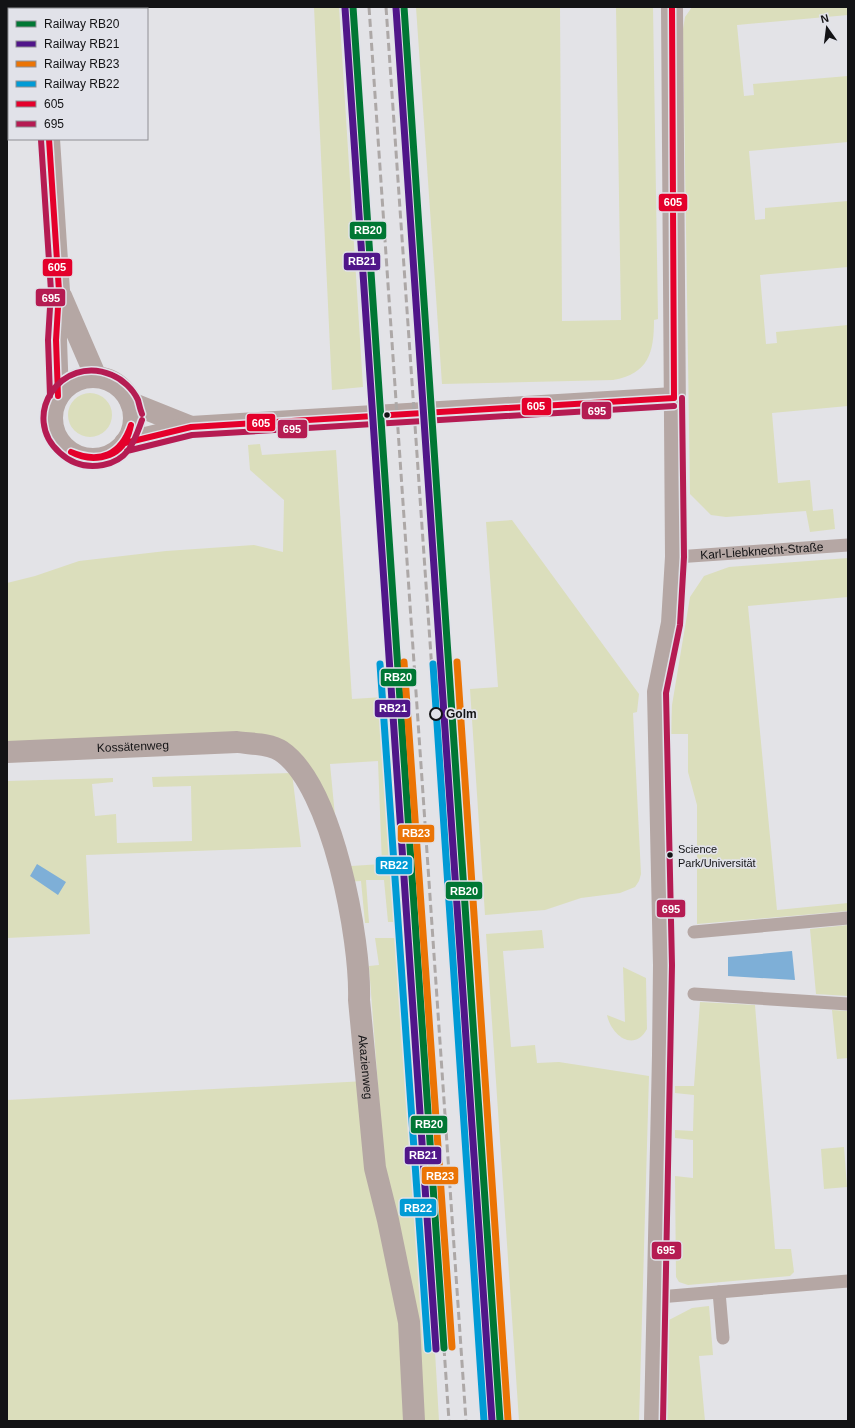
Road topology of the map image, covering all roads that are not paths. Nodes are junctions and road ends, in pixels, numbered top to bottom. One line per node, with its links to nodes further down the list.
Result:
1 (672, 7): 6 (street)
2 (48, 140): 3 (street)
3 (59, 291): 4 (street); 5 (street)
4 (96, 377): 5 (street); 7 (street)
5 (58, 396): 9 (street)
6 (674, 398): 8 (street); 11 (street)
7 (131, 403): 8 (street); 9 (street)
8 (191, 427): 9 (street)
9 (125, 443)
10 (848, 545): 11 (lane, Karl-Liebknecht-Straße)
11 (676, 557): 20 (street)
12 (258, 744): 13 (street, Kossätenweg); 22 (street, Akazienweg)
13 (7, 752)
14 (848, 918): 15 (lane)
15 (694, 932)
16 (694, 994): 17 (lane)
17 (848, 1004)
18 (848, 1281): 19 (lane)
19 (719, 1292): 20 (lane); 21 (lane)
20 (659, 1297): 23 (street)
21 (723, 1338)
22 (414, 1421)
23 (655, 1421)

